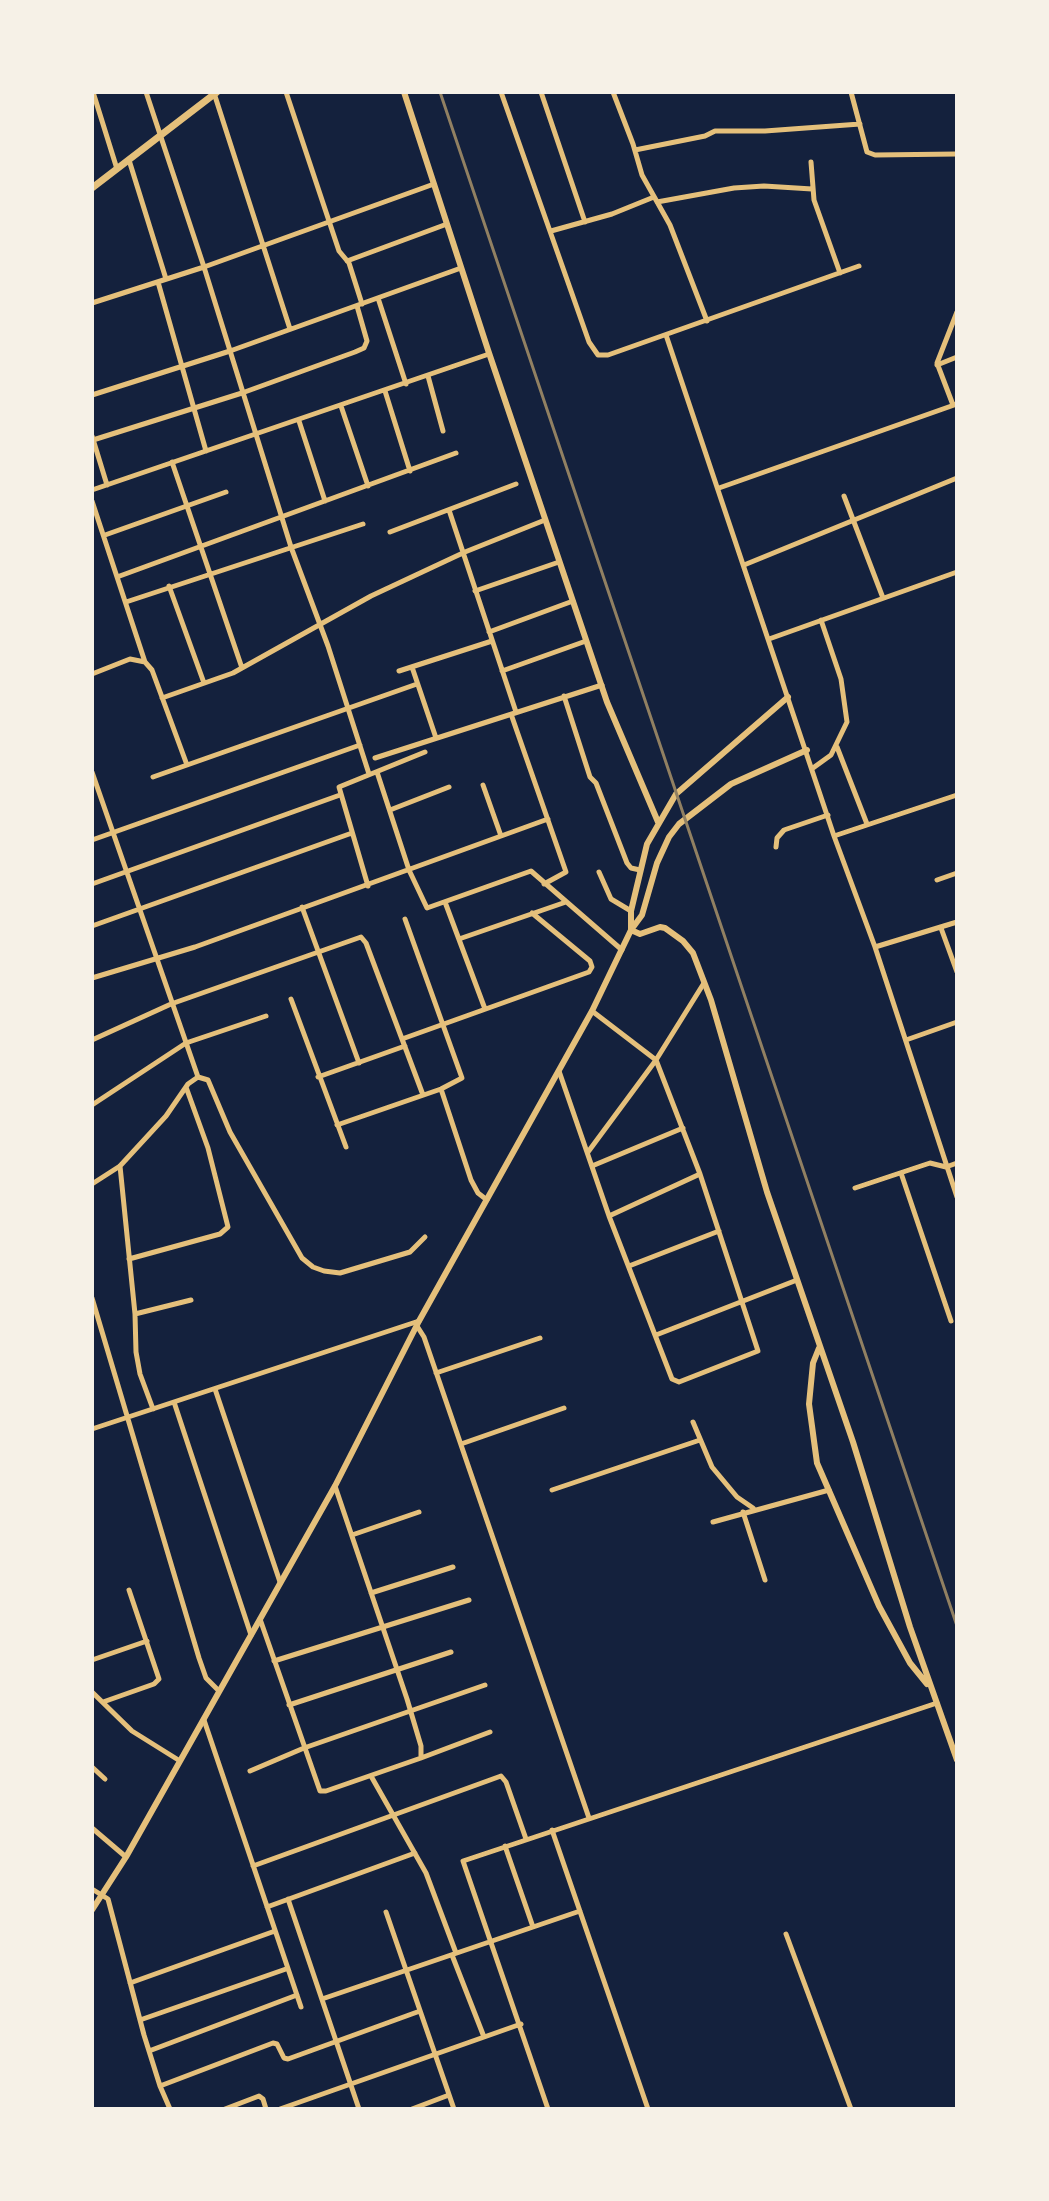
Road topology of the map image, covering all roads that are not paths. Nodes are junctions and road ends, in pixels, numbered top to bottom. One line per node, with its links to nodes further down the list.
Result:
1 (93, 92): 16 (street)
2 (146, 92): 11 (street)
3 (286, 92): 21 (street)
4 (404, 92): 17 (street)
5 (501, 92): 24 (street)
6 (541, 92): 22 (street)
7 (613, 92): 12 (street)
8 (851, 92): 10 (street)
9 (215, 93): 11 (main road); 25 (street)
10 (860, 124): 12 (street); 13 (street)
11 (160, 136): 14 (main road); 28 (street)
12 (635, 150): 20 (street)
13 (957, 154)
14 (129, 160): 16 (main road); 31 (street)
15 (811, 162): 19 (street)
16 (117, 169): 18 (main road)
17 (434, 184): 21 (street); 23 (street)
18 (92, 188)
19 (812, 189): 20 (street); 30 (street)
20 (655, 200): 22 (street); 37 (street)
21 (329, 221): 25 (street); 26 (street)
22 (585, 222): 24 (street)
23 (447, 224): 26 (street); 29 (street)
24 (551, 231): 40 (street)
25 (261, 246): 28 (street); 39 (street)
26 (347, 261): 35 (street)
27 (859, 266): 30 (street)
28 (204, 267): 31 (street); 41 (street)
29 (461, 268): 33 (street); 42 (street)
30 (840, 273): 37 (street)
31 (166, 279): 32 (street)
32 (158, 282): 34 (street); 45 (street)
33 (378, 298): 35 (street); 47 (street)
34 (92, 303)
35 (360, 305): 39 (street); 49 (street)
36 (957, 312): 38 (street)
37 (707, 321): 40 (street)
38 (955, 323): 44 (street)
39 (290, 329): 41 (street)
40 (666, 335): 66 (street)
41 (230, 351): 45 (street); 49 (street)
42 (489, 354): 46 (street); 75 (street)
43 (957, 357): 44 (street)
44 (937, 365): 51 (street)
45 (182, 366): 50 (street); 53 (street)
46 (428, 376): 47 (street); 55 (street)
47 (406, 384): 48 (street)
48 (385, 391): 52 (street); 61 (street)
49 (242, 393): 53 (street); 56 (street)
50 (92, 395)
51 (955, 404): 66 (street)
52 (341, 406): 54 (street); 65 (street)
53 (194, 408): 57 (street); 58 (street)
54 (299, 421): 56 (street); 71 (street)
55 (443, 431)
56 (255, 434): 58 (street); 74 (street)
57 (93, 438): 64 (street)
58 (206, 451): 60 (street)
59 (456, 453): 61 (street)
60 (172, 462): 64 (street); 72 (street)
61 (410, 471): 65 (street)
62 (957, 478): 76 (street)
63 (516, 484): 73 (street)
64 (107, 485): 67 (street)
65 (368, 486): 71 (street)
66 (719, 488): 84 (street)
67 (92, 490)
68 (226, 492): 72 (street)
69 (844, 496): 76 (street)
70 (92, 501): 79 (street)
71 (325, 501): 74 (street)
72 (187, 505): 79 (street); 80 (street)
73 (449, 510): 78 (street); 82 (street)
74 (282, 517): 80 (street); 81 (street)
75 (545, 520): 82 (street); 83 (street)
76 (855, 522): 84 (street); 90 (street)
77 (363, 524): 81 (street)
78 (390, 532)
79 (105, 535): 87 (street)
80 (201, 547): 86 (street); 87 (street)
81 (291, 547): 86 (street); 94 (street)
82 (462, 553): 89 (street); 94 (street)
83 (559, 562): 89 (street); 91 (street)
84 (744, 565): 96 (street)
85 (957, 572): 90 (street)
86 (210, 574): 88 (street); 101 (street)
87 (117, 577): 92 (street)
88 (169, 586): 92 (street); 105 (street)
89 (475, 591): 95 (street)
90 (883, 598): 93 (street)
91 (573, 601): 95 (street); 98 (street)
92 (126, 602): 99 (street)
93 (821, 620): 96 (street); 115 (street)
94 (320, 626): 101 (street); 111 (street)
95 (489, 632): 97 (street)
96 (769, 639): 109 (street)
97 (492, 641): 100 (street); 103 (street)
98 (586, 641): 103 (street); 107 (street)
99 (145, 662): 104 (street); 110 (street)
100 (412, 667): 102 (street); 106 (street)
101 (242, 668): 105 (street)
102 (399, 671)
103 (502, 671): 112 (street)
104 (92, 674)
105 (204, 683): 110 (street)
106 (417, 684): 111 (street); 113 (street)
107 (602, 685): 108 (street); 132 (street)
108 (564, 696): 112 (street); 141 (street)
109 (788, 697): 116 (street); 132 (street)
110 (162, 698): 119 (street)
111 (347, 708): 114 (street); 119 (street)
112 (514, 713): 113 (street); 131 (street)
113 (436, 738): 118 (street)
114 (360, 745): 123 (street); 134 (street)
115 (837, 746): 120 (street); 133 (street)
116 (807, 750): 120 (street); 159 (street)
117 (425, 752): 122 (street)
118 (375, 758)
119 (187, 765): 124 (street)
120 (813, 768): 130 (street)
121 (92, 772): 134 (street)
122 (377, 772): 123 (street); 129 (street)
123 (369, 774): 127 (street)
124 (153, 777)
125 (483, 785): 136 (street)
126 (449, 787): 129 (street)
127 (340, 795): 135 (street); 142 (street)
128 (957, 795): 133 (street)
129 (390, 810): 140 (street)
130 (828, 815): 137 (street); 139 (street)
131 (548, 819): 136 (street); 147 (street)
132 (658, 822): 141 (street)
133 (867, 824): 137 (street)
134 (113, 832): 138 (street); 142 (street)
135 (352, 833): 148 (street); 152 (street)
136 (501, 836): 140 (street)
137 (834, 836): 161 (street)
138 (92, 840)
139 (776, 847)
140 (409, 870): 148 (street); 149 (street)
141 (640, 870): 153 (street)
142 (127, 871): 146 (street); 152 (street)
143 (599, 872): 153 (street)
144 (957, 873): 145 (street)
145 (937, 880)
146 (92, 884)
147 (544, 884): 149 (street); 150 (street)
148 (368, 886): 151 (street)
149 (445, 902): 160 (street)
150 (566, 902): 154 (street); 162 (street)
151 (302, 907): 163 (street); 164 (street)
152 (142, 910): 157 (street); 164 (street)
153 (631, 911): 159 (street)
154 (532, 913): 160 (street); 170 (street)
155 (405, 919): 174 (street)
156 (957, 922): 158 (street)
157 (92, 926)
158 (941, 928): 161 (street); 165 (street)
159 (631, 930): 162 (street); 167 (street)
160 (459, 939): 170 (street)
161 (875, 947): 177 (street)
162 (622, 950): 171 (street)
163 (319, 952): 169 (street); 175 (street); 181 (street)
164 (157, 958): 166 (street); 169 (street)
165 (957, 972)
166 (92, 978)
167 (704, 982): 180 (street); 208 (street)
168 (291, 999): 184 (street)
169 (171, 1004): 176 (street); 178 (street)
170 (485, 1009): 174 (street)
171 (592, 1011): 180 (street); 182 (street)
172 (266, 1016): 178 (street)
173 (957, 1022): 177 (street)
174 (443, 1024): 175 (street); 186 (street)
175 (402, 1039): 179 (street)
176 (92, 1040)
177 (906, 1040): 196 (street)
178 (186, 1043): 183 (street); 188 (street)
179 (405, 1046): 181 (street); 187 (street)
180 (656, 1060): 190 (street); 192 (street)
181 (359, 1063): 184 (street)
182 (559, 1070): 192 (street); 202 (street)
183 (198, 1077): 185 (street); 205 (street)
184 (318, 1077): 189 (street)
185 (186, 1087): 194 (street); 206 (street)
186 (441, 1089): 187 (street); 202 (street)
187 (423, 1095): 189 (street)
188 (92, 1105)
189 (337, 1125): 191 (street)
190 (683, 1128): 195 (street); 198 (street)
191 (346, 1147)
192 (587, 1153): 195 (street)
193 (957, 1163): 196 (street)
194 (120, 1166): 199 (street); 206 (street)
195 (592, 1166): 203 (street)
196 (946, 1167): 197 (street); 201 (street)
197 (901, 1173): 200 (street); 213 (street)
198 (700, 1174): 203 (street); 204 (street)
199 (92, 1184)
200 (855, 1188)
201 (957, 1197)
202 (487, 1200): 214 (street)
203 (609, 1216): 207 (street)
204 (719, 1231): 207 (street); 211 (street)
205 (425, 1237)
206 (129, 1259): 212 (street)
207 (629, 1266): 215 (street)
208 (797, 1280): 211 (street); 217 (street)
209 (92, 1298): 223 (street)
210 (191, 1300): 212 (street)
211 (742, 1300): 215 (street); 215 (street)
212 (135, 1314): 222 (street)
213 (951, 1321)
214 (418, 1323): 218 (street); 219 (street); 228 (street)
215 (656, 1335)
216 (540, 1338): 218 (street)
217 (820, 1346): 230 (street); 251 (street)
218 (436, 1373): 227 (street)
219 (215, 1389): 220 (street); 238 (street)
220 (174, 1402): 222 (street); 244 (street)
221 (564, 1408): 227 (street)
222 (153, 1409): 223 (street)
223 (130, 1417): 225 (street); 252 (street)
224 (693, 1422): 226 (street)
225 (92, 1429)
226 (700, 1440): 229 (street); 231 (street)
227 (461, 1444): 269 (street)
228 (335, 1486): 235 (street); 238 (street)
229 (552, 1490)
230 (829, 1490): 231 (street); 251 (street)
231 (754, 1509): 233 (street)
232 (419, 1512): 235 (street)
233 (743, 1512): 234 (street); 237 (street)
234 (713, 1522)
235 (352, 1535): 240 (street)
236 (453, 1567): 240 (street)
237 (765, 1580)
238 (280, 1583): 242 (street)
239 (129, 1590): 245 (street)
240 (371, 1593): 243 (street)
241 (469, 1600): 243 (street)
242 (260, 1618): 244 (street); 248 (street)
243 (383, 1627): 248 (street); 249 (street)
244 (251, 1635): 252 (street)
245 (147, 1641): 247 (street); 254 (street)
246 (451, 1652): 249 (street)
247 (92, 1660)
248 (274, 1661): 256 (street)
249 (397, 1670): 256 (street); 257 (street)
250 (485, 1685): 257 (street)
251 (932, 1690): 255 (street)
252 (219, 1691): 258 (street)
253 (92, 1692): 254 (street)
254 (103, 1702): 263 (street)
255 (937, 1703): 262 (street); 269 (street)
256 (289, 1705): 260 (street)
257 (410, 1711): 260 (street); 261 (street)
258 (203, 1719): 263 (street); 276 (street)
259 (490, 1732): 261 (street)
260 (304, 1748): 265 (street); 266 (street)
261 (421, 1758): 266 (street)
262 (957, 1760)
263 (180, 1761): 275 (street)
264 (92, 1767): 267 (street)
265 (250, 1771)
266 (371, 1776): 268 (street)
267 (105, 1779)
268 (393, 1815): 272 (street); 274 (street); 276 (street)
269 (589, 1818): 271 (street)
270 (92, 1828): 275 (street)
271 (552, 1830): 272 (street); 282 (street)
272 (526, 1839): 273 (street)
273 (505, 1846): 284 (street); 287 (street)
274 (415, 1853): 279 (street); 288 (street)
275 (126, 1857): 278 (street)
276 (253, 1866): 280 (street)
277 (92, 1889): 278 (street)
278 (102, 1895): 281 (street); 291 (street)
279 (288, 1899): 280 (street); 293 (street)
280 (267, 1907): 285 (street)
281 (92, 1910)
282 (580, 1911): 284 (street); 313 (street)
283 (386, 1912): 290 (street)
284 (533, 1927): 287 (street)
285 (275, 1931): 289 (street); 291 (street)
286 (786, 1934): 314 (street)
287 (490, 1942): 288 (street); 297 (street)
288 (454, 1954): 290 (street); 298 (street)
289 (287, 1969): 292 (street); 296 (street)
290 (406, 1970): 293 (street); 295 (street)
291 (130, 1983): 296 (street)
292 (297, 1995): 294 (street); 300 (street)
293 (322, 1999): 299 (street)
294 (301, 2007)
295 (420, 2011): 299 (street); 301 (street)
296 (140, 2020): 300 (street)
297 (521, 2024): 298 (street); 312 (street)
298 (484, 2037): 301 (street)
299 (336, 2042): 302 (street); 303 (street)
300 (149, 2051): 303 (street)
301 (435, 2054): 302 (street); 304 (street)
302 (350, 2084): 308 (street); 309 (street)
303 (160, 2086): 305 (street)
304 (449, 2095): 310 (street); 311 (street)
305 (170, 2109)
306 (225, 2109): 307 (street)
307 (266, 2109)
308 (280, 2109)
309 (359, 2109)
310 (412, 2109)
311 (454, 2109)
312 (548, 2109)
313 (648, 2109)
314 (851, 2109)

